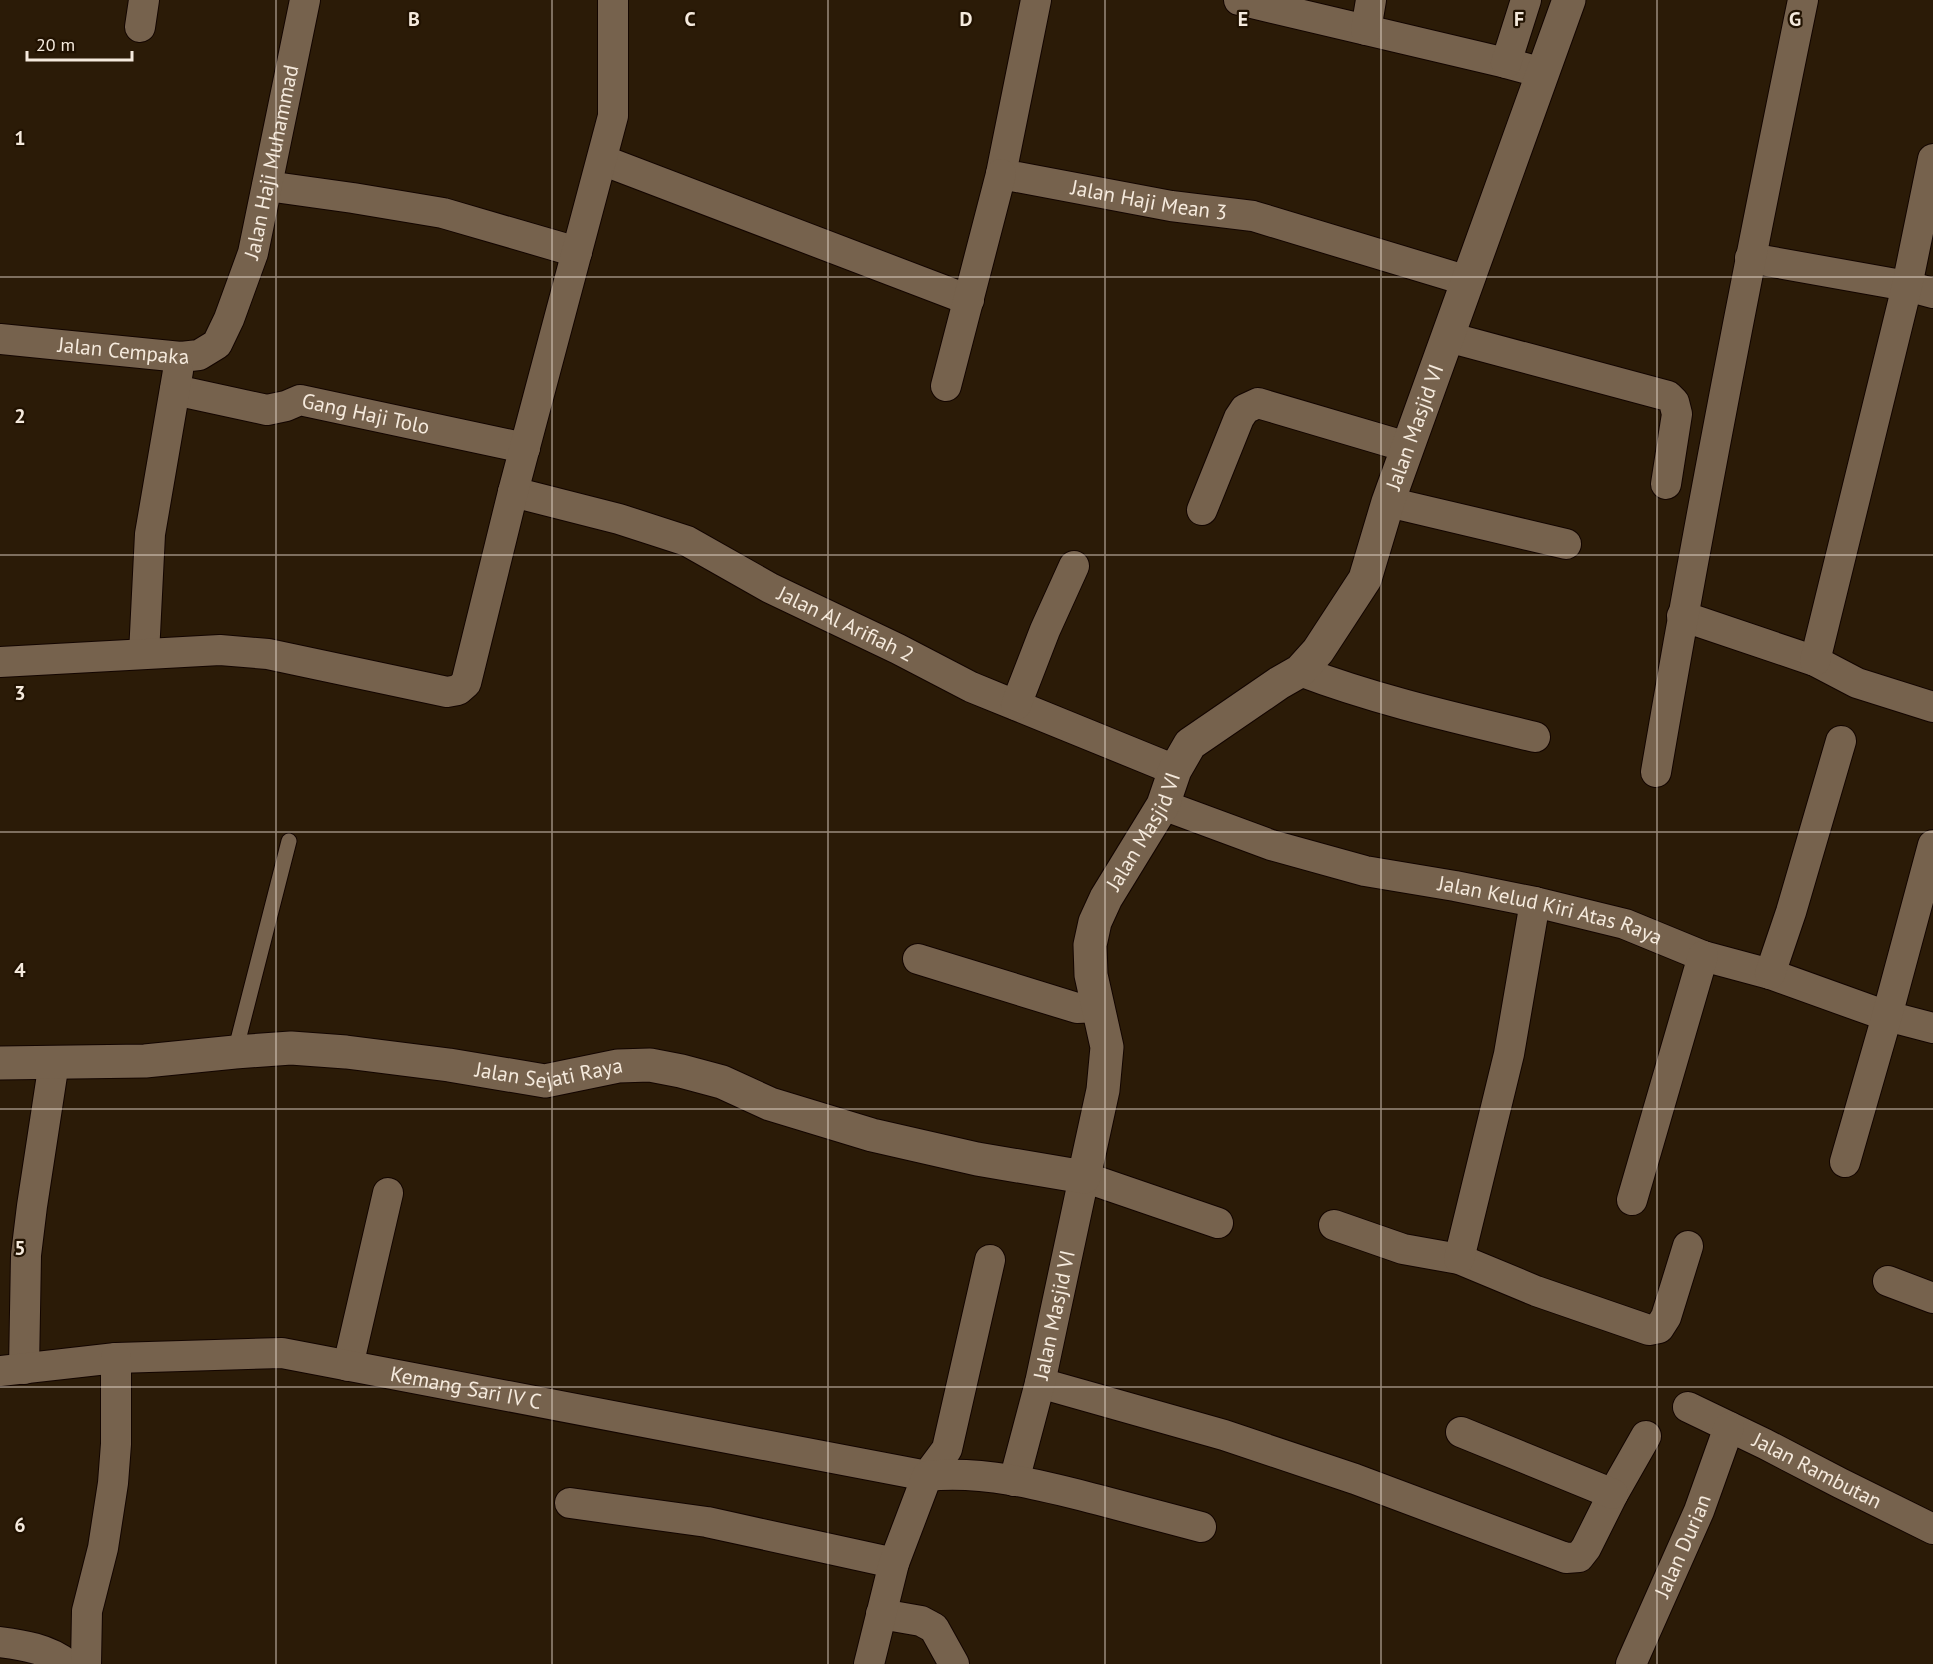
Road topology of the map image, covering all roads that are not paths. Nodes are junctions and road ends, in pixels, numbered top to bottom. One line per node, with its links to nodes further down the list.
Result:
1 (305, 0): 15 (street, Jalan Haji Muhammad)
2 (613, 0): 13 (street)
3 (1036, 0): 14 (street)
4 (1239, 0): 9 (street)
5 (1371, 0): 9 (street)
6 (1526, 0): 10 (street)
7 (1569, 0): 11 (street, Jalan Masjid VI)
8 (1803, 0): 17 (street)
9 (1365, 30): 10 (street)
10 (1506, 63): 11 (street)
11 (1543, 74): 18 (street, Jalan Masjid VI)
12 (1933, 159): 19 (street)
13 (602, 160): 16 (street); 20 (street)
14 (1001, 174): 18 (street, Jalan Haji Mean 3); 20 (street)
15 (267, 186): 16 (street); 21 (street, Jalan Haji Muhammad)
16 (577, 252): 28 (street)
17 (1750, 258): 19 (street); 35 (street)
18 (1468, 281): 22 (street, Jalan Masjid VI)
19 (1920, 290): 37 (street)
20 (969, 300): 25 (street)
21 (230, 319): 24 (street, Jalan Cempaka)
22 (1448, 337): 27 (street, Jalan Masjid VI); 29 (street)
23 (0, 339): 24 (street, Jalan Cempaka)
24 (181, 357): 26 (street)
25 (946, 386)
26 (175, 390): 28 (street, Gang Haji Tolo); 36 (street)
27 (1407, 447): 31 (street, Jalan Masjid VI); 32 (street)
28 (525, 448): 30 (street)
29 (1666, 484)
30 (513, 492): 36 (street); 40 (street, Jalan Al Arifiah 2)
31 (1388, 502): 33 (street); 39 (street, Jalan Masjid VI)
32 (1202, 510)
33 (1566, 544)
34 (1074, 566): 40 (street)
35 (1682, 616): 37 (street); 45 (street)
36 (144, 654): 38 (street)
37 (1815, 661): 41 (street)
38 (1, 662)
39 (1300, 671): 42 (street); 44 (street, Jalan Masjid VI)
40 (1016, 705): 44 (street, Jalan Al Arifiah 2)
41 (1933, 707)
42 (1535, 737)
43 (1841, 741): 52 (street)
44 (1175, 770): 46 (street, Jalan Masjid VI)
45 (1656, 772)
46 (1163, 805): 49 (street, Jalan Kelud Kiri Atas Raya); 53 (street, Jalan Masjid VI)
47 (289, 842): 56 (lane)
48 (1933, 845): 54 (street)
49 (1535, 902): 50 (street, Jalan Kelud Kiri Atas Raya); 66 (street)
50 (1702, 956): 52 (street, Jalan Kelud Kiri Atas Raya); 62 (street)
51 (918, 959): 53 (street)
52 (1770, 974): 54 (street, Jalan Kelud Kiri Atas Raya)
53 (1099, 1007): 60 (street, Jalan Masjid VI)
54 (1887, 1016): 55 (street, Jalan Kelud Kiri Atas Raya); 59 (street)
55 (1933, 1028)
56 (235, 1052): 57 (street, Jalan Sejati Raya); 60 (street, Jalan Sejati Raya)
57 (54, 1062): 58 (street, Jalan Sejati Raya); 72 (street)
58 (0, 1063)
59 (1845, 1162)
60 (1084, 1177): 63 (street); 73 (street, Jalan Masjid VI)
61 (388, 1193): 71 (street)
62 (1632, 1200)
63 (1218, 1223)
64 (1334, 1225): 66 (street)
65 (1688, 1246): 66 (street)
66 (1459, 1259)
67 (990, 1260): 78 (street)
68 (1888, 1281): 69 (street)
69 (1933, 1299)
70 (116, 1358): 71 (street, Kemang Sari IV C); 72 (street, Kemang Sari IV C); 88 (street)
71 (348, 1366): 78 (street, Kemang Sari IV C)
72 (12, 1370)
73 (1040, 1383): 79 (street, Jalan Masjid VI); 80 (street)
74 (1695, 1410): 75 (street, Jalan Rambutan)
75 (1729, 1427): 83 (street, Jalan Rambutan); 91 (street, Jalan Durian)
76 (1461, 1432): 80 (street)
77 (1646, 1436): 80 (street)
78 (927, 1476): 79 (street); 84 (street)
79 (1014, 1481): 82 (street)
80 (1613, 1494)
81 (570, 1503): 84 (street)
82 (1201, 1527)
83 (1933, 1529)
84 (894, 1563): 85 (street)
85 (881, 1614): 89 (street); 90 (street)
86 (0, 1642): 87 (street)
87 (67, 1664)
88 (86, 1664)
89 (869, 1664)
90 (954, 1664)
91 (1631, 1664)

